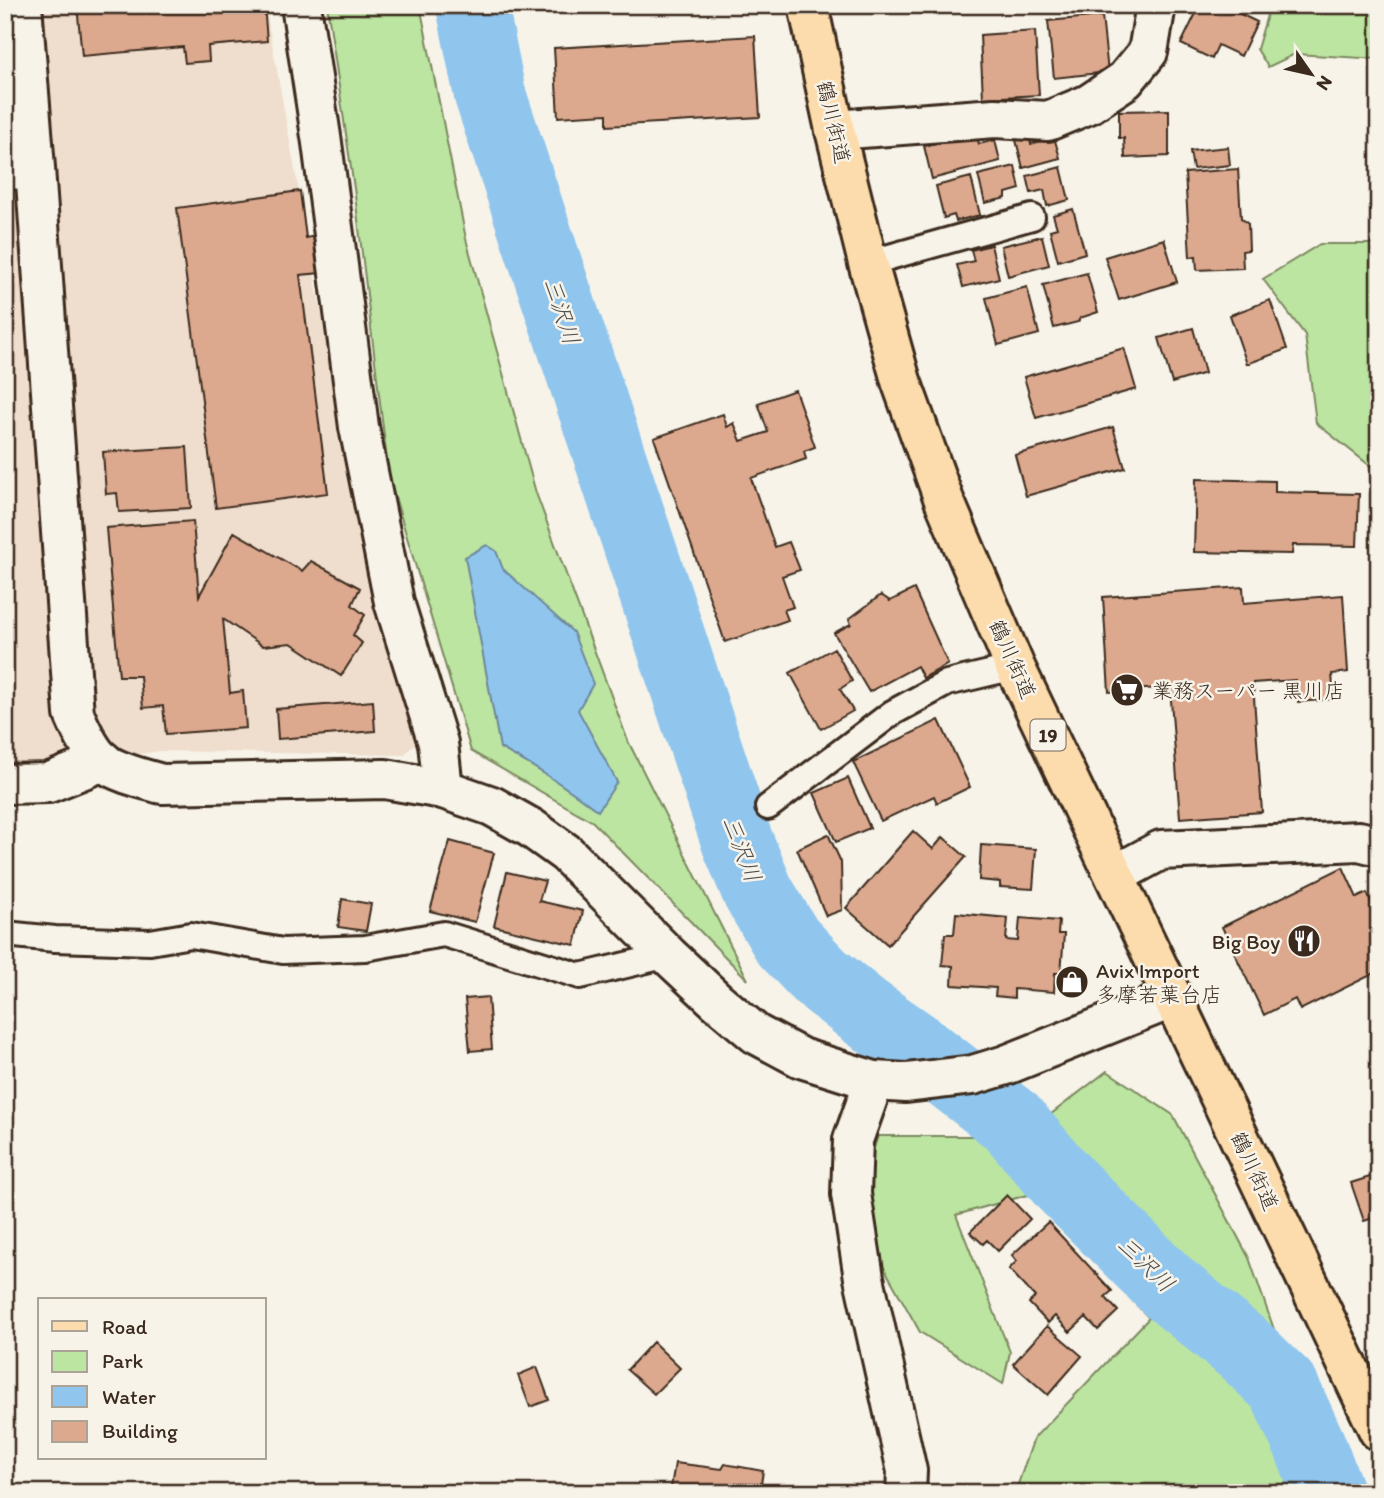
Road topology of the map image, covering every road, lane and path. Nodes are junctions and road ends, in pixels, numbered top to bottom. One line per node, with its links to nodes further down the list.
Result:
1 (22, 5): 6 (street)
2 (302, 5): 12 (street)
3 (808, 5): 5 (main road, 鶴川街道 / 19)
4 (1156, 5): 5 (street)
5 (835, 130): 8 (main road, 鶴川街道 / 19)
6 (20, 169): 10 (street)
7 (1032, 217): 8 (lane)
8 (868, 263): 9 (main road, 鶴川街道 / 19)
9 (1015, 667): 13 (lane); 15 (main road, 鶴川街道 / 19)
10 (103, 761): 11 (street); 12 (street)
11 (5, 784)
12 (443, 789): 17 (street)
13 (768, 807)
14 (1379, 846): 15 (street)
15 (1115, 875): 18 (main road, 鶴川街道 / 19)
16 (5, 934): 17 (lane)
17 (668, 955): 19 (street)
18 (1173, 998): 19 (street); 20 (main road, 鶴川街道 / 19)
19 (883, 1082): 21 (street)
20 (1379, 1431)
21 (906, 1493)

